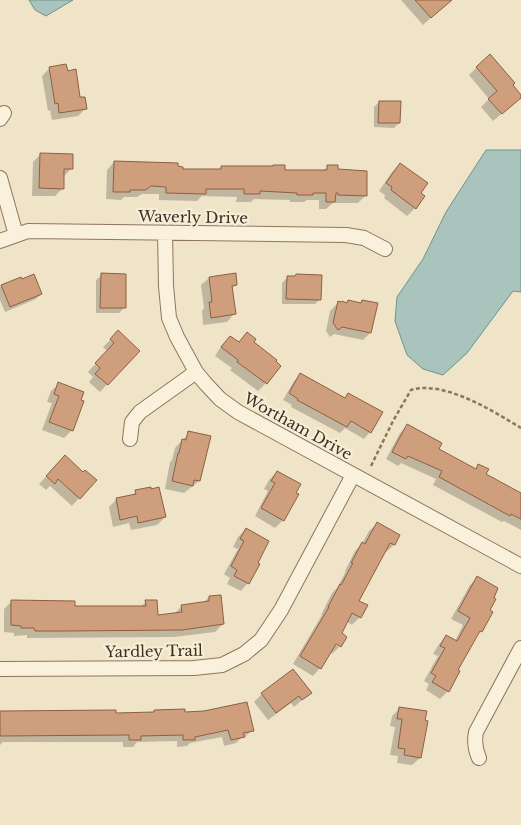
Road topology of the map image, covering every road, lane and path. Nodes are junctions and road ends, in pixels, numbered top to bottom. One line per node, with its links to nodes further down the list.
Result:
1 (0, 178): 3 (street)
2 (165, 233): 3 (street, Waverly Drive); 5 (street, Waverly Drive); 6 (street, Wortham Drive)
3 (16, 234): 4 (street, Waverly Drive)
4 (0, 241)
5 (385, 249)
6 (196, 372): 8 (street); 10 (street, Wortham Drive)
7 (521, 428): 9 (path)
8 (130, 439)
9 (371, 466)
10 (353, 475): 11 (street, Wortham Drive); 13 (street, Yardley Trail)
11 (521, 566)
12 (521, 648): 14 (street)
13 (0, 669)
14 (479, 758)

